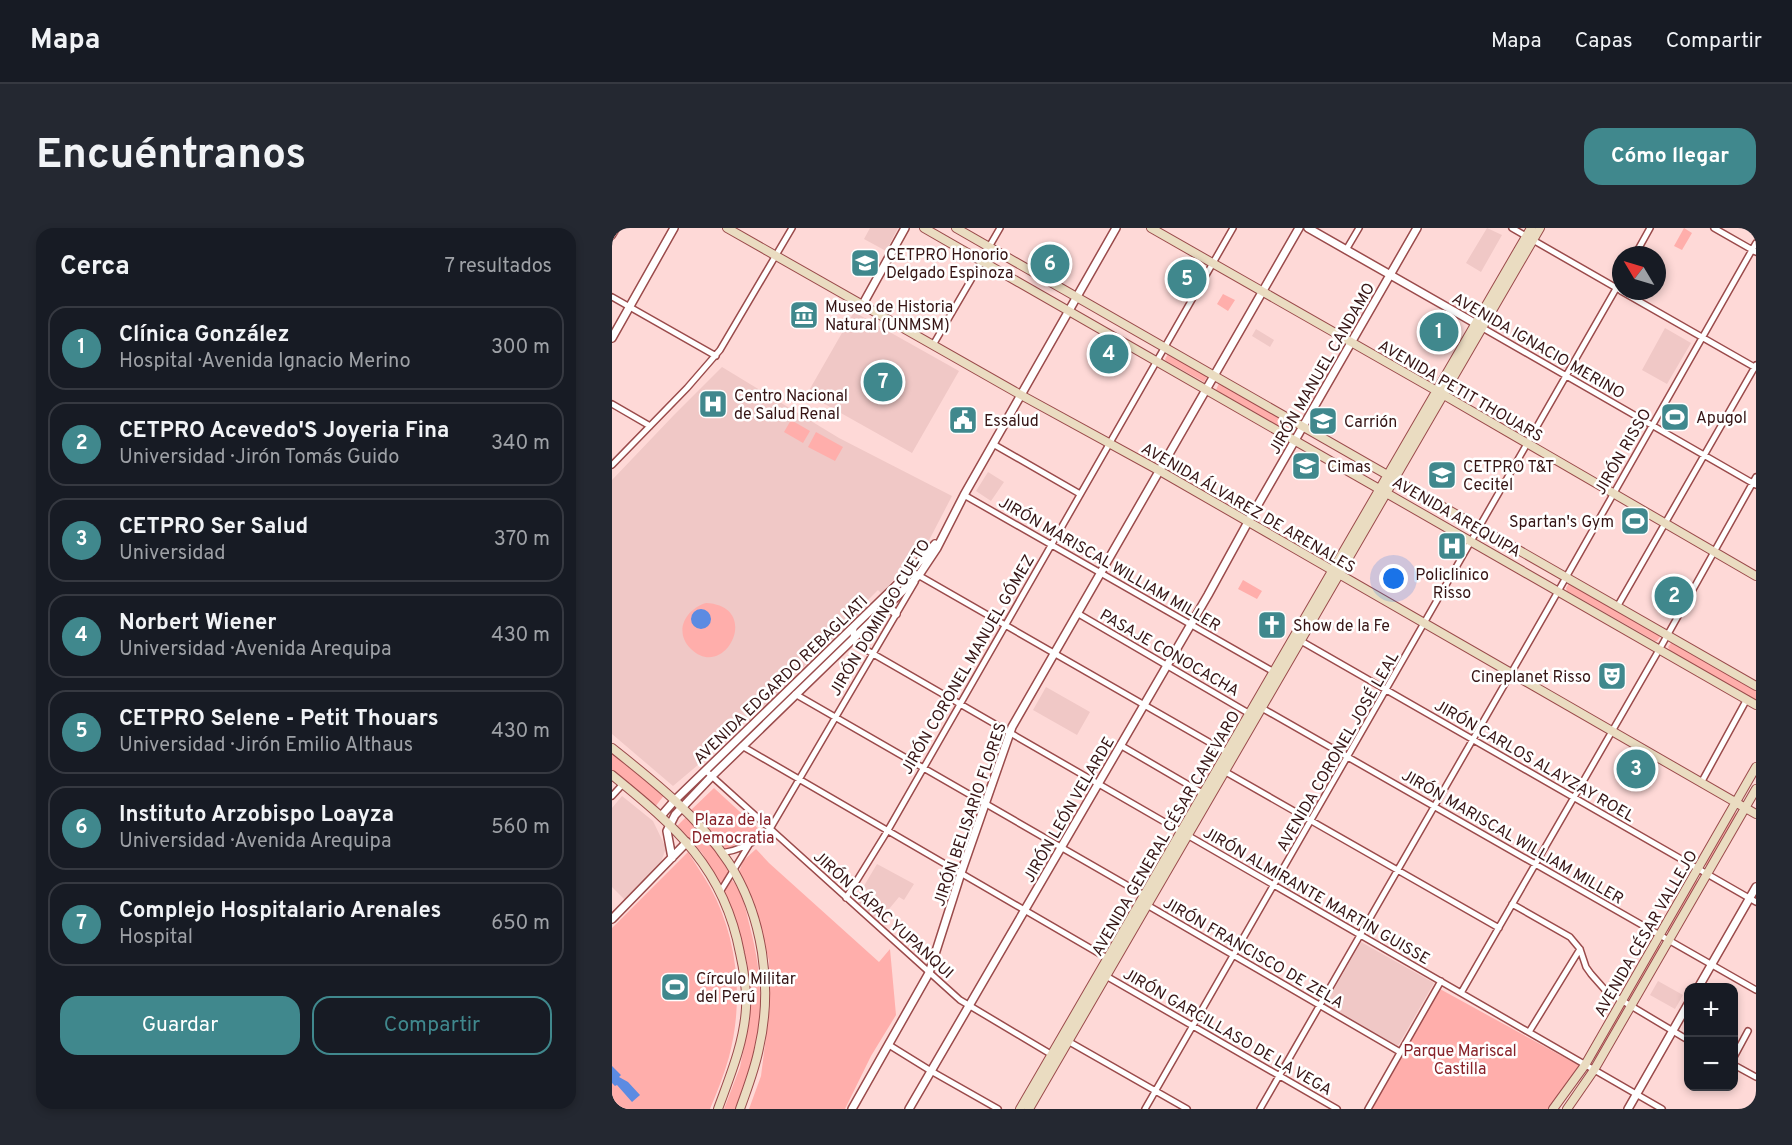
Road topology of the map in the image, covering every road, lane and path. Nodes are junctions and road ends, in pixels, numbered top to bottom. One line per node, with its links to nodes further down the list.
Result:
1 (616, 228): 21 (street)
2 (674, 228): 39 (street)
3 (727, 228): 28 (main road, AVENIDA ÁLVAREZ DE ARENALES)
4 (792, 228): 28 (street)
5 (905, 228): 38 (street)
6 (924, 228): 29 (main road, AVENIDA AREQUIPA)
7 (956, 228): 25 (main road, AVENIDA AREQUIPA)
8 (1000, 228): 25 (street)
9 (1116, 228): 35 (street, JIRÓN DOMINGO CUETO)
10 (1151, 228): 30 (main road, AVENIDA PETIT THOUARS)
11 (1233, 228): 30 (street, JIRÓN CORONEL MANUEL GÓMEZ)
12 (1299, 228): 33 (street, JIRÓN BELISARIO FLORES)
13 (1308, 228): 26 (street, AVENIDA IGNACIO MERINO)
14 (1359, 228): 26 (street)
15 (1418, 228): 31 (street, JIRÓN MANUEL CANDAMO)
16 (1512, 228): 22 (street)
17 (1531, 228): 22 (main road)
18 (1540, 228): 22 (main road)
19 (1650, 228): 24 (street)
20 (1714, 228): 27 (street)
21 (612, 236)
22 (1529, 238): 32 (street); 41 (main road)
23 (1756, 243): 27 (street, JIRÓN RISSO)
24 (1640, 246)
25 (989, 247): 35 (main road, AVENIDA AREQUIPA)
26 (1346, 250): 31 (street, AVENIDA IGNACIO MERINO)
27 (1754, 251): 42 (street, JIRÓN RISSO)
28 (776, 255): 38 (main road, AVENIDA ÁLVAREZ DE ARENALES); 47 (street)
29 (982, 261): 40 (main road, AVENIDA AREQUIPA); 45 (street)
30 (1212, 263): 33 (main road, AVENIDA PETIT THOUARS); 46 (street, JIRÓN CORONEL MANUEL GÓMEZ)
31 (1390, 275): 41 (street, AVENIDA IGNACIO MERINO); 44 (street, JIRÓN MANUEL CANDAMO)
32 (1612, 285)
33 (1263, 292): 44 (main road, AVENIDA PETIT THOUARS); 50 (street, JIRÓN BELISARIO FLORES)
34 (612, 297): 39 (street)
35 (1077, 297): 40 (street, JIRÓN DOMINGO CUETO); 46 (main road, AVENIDA AREQUIPA)
36 (1614, 300): 51 (street, AVENIDA CORONEL JOSÉ LEAL)
37 (1637, 300): 42 (street)
38 (862, 304): 45 (main road, AVENIDA ÁLVAREZ DE ARENALES)
39 (630, 307): 43 (street); 47 (street)
40 (1069, 310): 48 (main road, AVENIDA AREQUIPA); 54 (street, JIRÓN DOMINGO CUETO)
41 (1478, 325): 51 (street, AVENIDA IGNACIO MERINO); 53 (main road)
42 (1702, 337): 49 (street); 58 (street, JIRÓN RISSO)
43 (612, 338)
44 (1352, 342): 53 (main road, AVENIDA PETIT THOUARS); 57 (street, JIRÓN MANUEL CANDAMO)
45 (933, 345): 54 (main road, AVENIDA ÁLVAREZ DE ARENALES)
46 (1164, 346): 48 (street, JIRÓN CORONEL MANUEL GÓMEZ); 50 (main road, AVENIDA AREQUIPA)
47 (716, 356): 56 (street)
48 (1156, 360): 52 (main road, AVENIDA AREQUIPA); 60 (street, JIRÓN CORONEL MANUEL GÓMEZ)
49 (1756, 367): 63 (street)
50 (1215, 375): 52 (street, JIRÓN BELISARIO FLORES); 57 (main road, AVENIDA AREQUIPA)
51 (1567, 376): 58 (street, AVENIDA IGNACIO MERINO); 62 (street, AVENIDA CORONEL JOSÉ LEAL)
52 (1207, 389): 59 (main road, AVENIDA AREQUIPA); 65 (street, JIRÓN BELISARIO FLORES)
53 (1439, 392): 62 (main road, AVENIDA PETIT THOUARS); 66 (main road)
54 (1021, 394): 60 (main road, AVENIDA ÁLVAREZ DE ARENALES); 61 (street, JIRÓN DOMINGO CUETO)
55 (612, 404): 56 (street)
56 (650, 426): 64 (street)
57 (1303, 426): 59 (street, JIRÓN MANUEL CANDAMO); 66 (main road, AVENIDA AREQUIPA)
58 (1653, 426): 63 (street, AVENIDA IGNACIO MERINO); 70 (street, JIRÓN RISSO)
59 (1295, 440): 68 (main road, AVENIDA AREQUIPA); 72 (street, JIRÓN MANUEL CANDAMO)
60 (1109, 443): 65 (main road, AVENIDA ÁLVAREZ DE ARENALES); 69 (street, JIRÓN CORONEL MANUEL GÓMEZ)
61 (993, 444): 69 (street); 71 (street, JIRÓN DOMINGO CUETO)
62 (1527, 444): 70 (main road, AVENIDA PETIT THOUARS); 74 (street, AVENIDA CORONEL JOSÉ LEAL)
63 (1704, 455): 67 (street, AVENIDA IGNACIO MERINO); 73 (street)
64 (612, 465)
65 (1160, 471): 72 (main road, AVENIDA ÁLVAREZ DE ARENALES); 80 (street, JIRÓN BELISARIO FLORES)
66 (1391, 477): 68 (main road); 74 (main road, AVENIDA AREQUIPA)
67 (1755, 482): 78 (street)
68 (1384, 490): 76 (main road, AVENIDA AREQUIPA); 81 (main road)
69 (1080, 494): 77 (street, JIRÓN CORONEL MANUEL GÓMEZ)
70 (1613, 494): 73 (main road, AVENIDA PETIT THOUARS); 84 (street, JIRÓN RISSO)
71 (964, 495): 75 (street, JIRÓN DOMINGO CUETO); 77 (street, JIRÓN MARISCAL WILLIAM MILLER)
72 (1248, 522): 81 (main road, AVENIDA ÁLVAREZ DE ARENALES); 93 (street, JIRÓN LEÓN VELARDE)
73 (1665, 524): 78 (main road, AVENIDA PETIT THOUARS); 88 (street)
74 (1480, 528): 76 (street, AVENIDA CORONEL JOSÉ LEAL); 84 (main road, AVENIDA AREQUIPA)
75 (942, 535): 79 (street, AVENIDA EDGARDO REBAGLIATI); 82 (street, JIRÓN DOMINGO CUETO)
76 (1472, 541): 85 (main road, AVENIDA AREQUIPA); 91 (street, AVENIDA CORONEL JOSÉ LEAL)
77 (1051, 545): 80 (street, JIRÓN MARISCAL WILLIAM MILLER); 92 (street, JIRÓN CORONEL MANUEL GÓMEZ)
78 (1714, 552): 83 (main road, AVENIDA PETIT THOUARS); 95 (street)
79 (911, 571): 82 (street); 86 (street, AVENIDA EDGARDO REBAGLIATI)
80 (1101, 573): 90 (street, JIRÓN BELISARIO FLORES); 93 (street, JIRÓN MARISCAL WILLIAM MILLER)
81 (1336, 573): 91 (main road, AVENIDA ÁLVAREZ DE ARENALES); 97 (main road, AVENIDA GENERAL CÉSAR CANEVARO); 102 (main road, AVENIDA GENERAL CÉSAR CANEVARO)
82 (918, 575): 87 (street, AVENIDA EDGARDO REBAGLIATI); 89 (street, JIRÓN DOMINGO CUETO); 92 (street)
83 (1756, 576)
84 (1566, 577): 85 (street, JIRÓN RISSO); 88 (main road, AVENIDA AREQUIPA)
85 (1558, 590): 98 (main road, AVENIDA AREQUIPA); 103 (street, JIRÓN RISSO)
86 (877, 603): 87 (street); 94 (street, AVENIDA EDGARDO REBAGLIATI)
87 (887, 606): 89 (street); 96 (street, AVENIDA EDGARDO REBAGLIATI)
88 (1617, 607): 95 (main road, AVENIDA AREQUIPA)
89 (896, 614): 100 (street, JIRÓN DOMINGO CUETO)
90 (1077, 614): 99 (street, JIRÓN BELISARIO FLORES); 101 (street, PASAJE CONOCACHA)
91 (1425, 624): 103 (main road, AVENIDA ÁLVAREZ DE ARENALES); 106 (street, AVENIDA CORONEL JOSÉ LEAL)
92 (1005, 625): 99 (street); 109 (street, JIRÓN CORONEL MANUEL GÓMEZ)
93 (1191, 625): 101 (street, JIRÓN LEÓN VELARDE); 102 (street, JIRÓN MARISCAL WILLIAM MILLER)
94 (854, 627): 96 (street); 105 (street, AVENIDA EDGARDO REBAGLIATI)
95 (1667, 636): 98 (street); 104 (main road, AVENIDA AREQUIPA)
96 (853, 640): 100 (street, JIRÓN ALMIRANTE MARTIN GUISSE); 107 (street, AVENIDA EDGARDO REBAGLIATI)
97 (1301, 641): 106 (street, JIRÓN CARLOS ALAYZAY ROEL); 112 (main road, AVENIDA GENERAL CÉSAR CANEVARO)
98 (1660, 649): 108 (main road, AVENIDA AREQUIPA); 115 (street)
99 (1053, 653): 110 (street); 116 (street, JIRÓN BELISARIO FLORES)
100 (873, 654): 109 (street, JIRÓN ALMIRANTE MARTIN GUISSE); 114 (street, JIRÓN DOMINGO CUETO)
101 (1167, 665): 110 (street, JIRÓN LEÓN VELARDE); 113 (street, PASAJE CONOCACHA)
102 (1274, 672): 112 (main road, AVENIDA GENERAL CÉSAR CANEVARO)
103 (1511, 673): 115 (main road, AVENIDA ÁLVAREZ DE ARENALES); 117 (street, JIRÓN RISSO)
104 (1754, 683)
105 (788, 690): 107 (street, JIRÓN FRANCISCO DE ZELA); 126 (street, AVENIDA EDGARDO REBAGLIATI)
106 (1387, 690): 117 (street, JIRÓN CARLOS ALAYZAY ROEL); 122 (street, AVENIDA CORONEL JOSÉ LEAL)
107 (795, 694): 114 (street, JIRÓN FRANCISCO DE ZELA); 119 (street, AVENIDA EDGARDO REBAGLIATI)
108 (1747, 699): 111 (main road, AVENIDA AREQUIPA); 129 (street)
109 (960, 704): 116 (street, JIRÓN ALMIRANTE MARTIN GUISSE); 124 (street, JIRÓN CORONEL MANUEL GÓMEZ)
110 (1144, 705): 118 (street, JIRÓN LEÓN VELARDE); 121 (street)
111 (1756, 705)
112 (1259, 706): 113 (main road, AVENIDA GENERAL CÉSAR CANEVARO); 122 (street, JIRÓN MARISCAL WILLIAM MILLER); 125 (main road, AVENIDA GENERAL CÉSAR CANEVARO)
113 (1250, 714): 121 (main road, AVENIDA GENERAL CÉSAR CANEVARO)
114 (835, 717): 124 (street, JIRÓN FRANCISCO DE ZELA); 128 (street, JIRÓN DOMINGO CUETO)
115 (1612, 731): 129 (main road, AVENIDA ÁLVAREZ DE ARENALES); 135 (street)
116 (1009, 733): 131 (street, JIRÓN ALMIRANTE MARTIN GUISSE); 138 (street, JIRÓN BELISARIO FLORES)
117 (1473, 740): 135 (street, JIRÓN CARLOS ALAYZAY ROEL); 139 (street, JIRÓN RISSO)
118 (1120, 745): 131 (street, JIRÓN LEÓN VELARDE); 133 (street)
119 (742, 747): 126 (street, AVENIDA EDGARDO REBAGLIATI); 128 (street, JIRÓN GARCILLASO DE LA VEGA)
120 (612, 748): 136 (main road)
121 (1227, 753): 133 (main road, AVENIDA GENERAL CÉSAR CANEVARO)
122 (1348, 757): 139 (street, JIRÓN MARISCAL WILLIAM MILLER); 144 (street, AVENIDA CORONEL JOSÉ LEAL)
123 (1756, 767): 137 (main road, AVENIDA CÉSAR VALLEJO)
124 (923, 768): 138 (street, JIRÓN FRANCISCO DE ZELA); 147 (street, JIRÓN CORONEL MANUEL GÓMEZ)
125 (1224, 771): 144 (street); 148 (main road, AVENIDA GENERAL CÉSAR CANEVARO)
126 (709, 774): 136 (street, AVENIDA EDGARDO REBAGLIATI); 140 (street, AVENIDA EDGARDO REBAGLIATI); 146 (street, JIRÓN CÁPAC YUPANQUI)
127 (612, 775): 130 (main road)
128 (799, 779): 146 (street, JIRÓN DOMINGO CUETO); 147 (street, JIRÓN GARCILLASO DE LA VEGA)
129 (1701, 783): 137 (main road, AVENIDA ÁLVAREZ DE ARENALES)
130 (623, 784): 134 (street); 143 (main road)
131 (1098, 784): 148 (street, JIRÓN ALMIRANTE MARTIN GUISSE); 151 (street, JIRÓN LEÓN VELARDE)
132 (1756, 789): 141 (main road, AVENIDA CÉSAR VALLEJO)
133 (1204, 794): 148 (main road, AVENIDA GENERAL CÉSAR CANEVARO)
134 (612, 796)
135 (1574, 798): 154 (street); 155 (street, JIRÓN CARLOS ALAYZAY ROEL)
136 (675, 800): 140 (main road); 143 (street, AVENIDA EDGARDO REBAGLIATI)
137 (1735, 803): 141 (main road, AVENIDA ÁLVAREZ DE ARENALES); 155 (main road, AVENIDA CÉSAR VALLEJO)
138 (985, 804): 151 (street, JIRÓN FRANCISCO DE ZELA); 158 (street, JIRÓN BELISARIO FLORES)
139 (1434, 806): 154 (street, JIRÓN MARISCAL WILLIAM MILLER); 156 (street, JIRÓN RISSO)
140 (682, 807): 145 (street, AVENIDA EDGARDO REBAGLIATI); 152 (main road)
141 (1745, 808): 142 (main road, AVENIDA ÁLVAREZ DE ARENALES); 159 (main road, AVENIDA CÉSAR VALLEJO)
142 (1756, 814)
143 (661, 816): 145 (main road)
144 (1312, 821): 156 (street); 160 (street, AVENIDA CORONEL JOSÉ LEAL)
145 (670, 823): 149 (main road); 153 (street)
146 (770, 829): 150 (street, JIRÓN DOMINGO CUETO); 164 (street, JIRÓN CÁPAC YUPANQUI)
147 (888, 830): 158 (street, JIRÓN GARCILLASO DE LA VEGA); 164 (street, JIRÓN CORONEL MANUEL GÓMEZ)
148 (1184, 833): 160 (street, JIRÓN ALMIRANTE MARTIN GUISSE); 163 (main road, AVENIDA GENERAL CÉSAR CANEVARO); 167 (main road, AVENIDA GENERAL CÉSAR CANEVARO)
149 (687, 842): 153 (street); 162 (main road)
150 (750, 844): 152 (street, JIRÓN DOMINGO CUETO); 157 (street, JIRÓN DOMINGO CUETO)
151 (1061, 848): 163 (street, JIRÓN FRANCISCO DE ZELA); 168 (street, JIRÓN LEÓN VELARDE)
152 (721, 853): 157 (main road)
153 (672, 858): 169 (street)
154 (1535, 864): 166 (street); 172 (street, JIRÓN MARISCAL WILLIAM MILLER)
155 (1698, 869): 159 (street, JIRÓN CARLOS ALAYZAY ROEL); 172 (main road, AVENIDA CÉSAR VALLEJO)
156 (1398, 870): 170 (street); 171 (street, JIRÓN RISSO)
157 (733, 871): 162 (street, JIRÓN DOMINGO CUETO); 209 (main road)
158 (961, 873): 168 (street, JIRÓN GARCILLASO DE LA VEGA); 178 (street, JIRÓN BELISARIO FLORES)
159 (1706, 874): 165 (street, JIRÓN CARLOS ALAYZAY ROEL); 173 (main road, AVENIDA CÉSAR VALLEJO)
160 (1274, 885): 171 (street, JIRÓN ALMIRANTE MARTIN GUISSE); 175 (street, AVENIDA CORONEL JOSÉ LEAL)
161 (1756, 887): 165 (street)
162 (720, 892): 208 (main road)
163 (1144, 895): 167 (street, JIRÓN FRANCISCO DE ZELA); 176 (main road, AVENIDA GENERAL CÉSAR CANEVARO)
164 (846, 898): 178 (street, JIRÓN CÁPAC YUPANQUI)
165 (1753, 900): 177 (street)
166 (1512, 904): 170 (street); 174 (street)
167 (1147, 906): 175 (street, JIRÓN FRANCISCO DE ZELA); 179 (main road, AVENIDA GENERAL CÉSAR CANEVARO)
168 (1025, 910): 176 (street, JIRÓN GARCILLASO DE LA VEGA); 186 (street, JIRÓN LEÓN VELARDE)
169 (612, 919)
170 (1499, 928): 183 (street)
171 (1360, 935): 180 (street, JIRÓN ALMIRANTE MARTIN GUISSE); 185 (street, JIRÓN RISSO)
172 (1659, 935): 173 (street, JIRÓN MARISCAL WILLIAM MILLER); 184 (main road, AVENIDA CÉSAR VALLEJO)
173 (1668, 940): 177 (street, JIRÓN MARISCAL WILLIAM MILLER); 187 (main road, AVENIDA CÉSAR VALLEJO)
174 (1580, 949): 184 (street); 192 (street)
175 (1234, 956): 185 (street, JIRÓN FRANCISCO DE ZELA); 189 (street, AVENIDA CORONEL JOSÉ LEAL)
176 (1107, 958): 194 (main road, AVENIDA GENERAL CÉSAR CANEVARO)
177 (1711, 965): 181 (street); 182 (street, JIRÓN MARISCAL WILLIAM MILLER)
178 (929, 973): 186 (street, JIRÓN CÁPAC YUPANQUI); 195 (street, JIRÓN BELISARIO FLORES)
179 (1106, 976): 189 (street, JIRÓN GARCILLASO DE LA VEGA); 194 (main road, AVENIDA GENERAL CÉSAR CANEVARO)
180 (1441, 981): 183 (street, JIRÓN ALMIRANTE MARTIN GUISSE); 197 (street)
181 (1700, 983)
182 (1756, 990)
183 (1461, 993): 192 (street, JIRÓN ALMIRANTE MARTIN GUISSE)
184 (1622, 1001): 187 (street); 199 (main road, AVENIDA CÉSAR VALLEJO)
185 (1319, 1005): 197 (street, JIRÓN FRANCISCO DE ZELA); 203 (street, JIRÓN RISSO)
186 (969, 1006): 198 (street, JIRÓN CÁPAC YUPANQUI); 202 (street, JIRÓN LEÓN VELARDE)
187 (1631, 1007): 190 (street); 201 (main road, AVENIDA CÉSAR VALLEJO)
188 (1684, 1012): 190 (street)
189 (1193, 1026): 203 (street, JIRÓN GARCILLASO DE LA VEGA); 205 (street, AVENIDA CORONEL JOSÉ LEAL)
190 (1673, 1031): 193 (street); 206 (street)
191 (1748, 1031): 196 (street)
192 (1529, 1032): 199 (street, JIRÓN ALMIRANTE MARTIN GUISSE)
193 (1684, 1037)
194 (1065, 1039): 198 (main road, AVENIDA GENERAL CÉSAR CANEVARO); 205 (street)
195 (889, 1045): 202 (street); 210 (street, JIRÓN BELISARIO FLORES)
196 (1738, 1050)
197 (1400, 1052): 217 (street)
198 (1055, 1056): 207 (main road, AVENIDA GENERAL CÉSAR CANEVARO)
199 (1585, 1065): 201 (street, JIRÓN ALMIRANTE MARTIN GUISSE); 218 (main road, AVENIDA CÉSAR VALLEJO)
200 (1738, 1067): 204 (street)
201 (1594, 1070): 206 (street, JIRÓN ALMIRANTE MARTIN GUISSE); 219 (main road, AVENIDA CÉSAR VALLEJO)
202 (931, 1071): 211 (street, JIRÓN LEÓN VELARDE); 212 (street)
203 (1279, 1076): 215 (street, JIRÓN RISSO); 216 (street, JIRÓN GARCILLASO DE LA VEGA)
204 (1756, 1077)
205 (1156, 1091): 213 (street, AVENIDA CORONEL JOSÉ LEAL); 214 (street)
206 (1636, 1094): 220 (street); 221 (street, JIRÓN ALMIRANTE MARTIN GUISSE)
207 (1027, 1108)
208 (718, 1109)
209 (740, 1109)
210 (852, 1109)
211 (909, 1109)
212 (998, 1109)
213 (1145, 1109)
214 (1187, 1109)
215 (1260, 1109)
216 (1336, 1109)
217 (1368, 1109)
218 (1553, 1109)
219 (1567, 1109)
220 (1628, 1109)
221 (1662, 1109)

